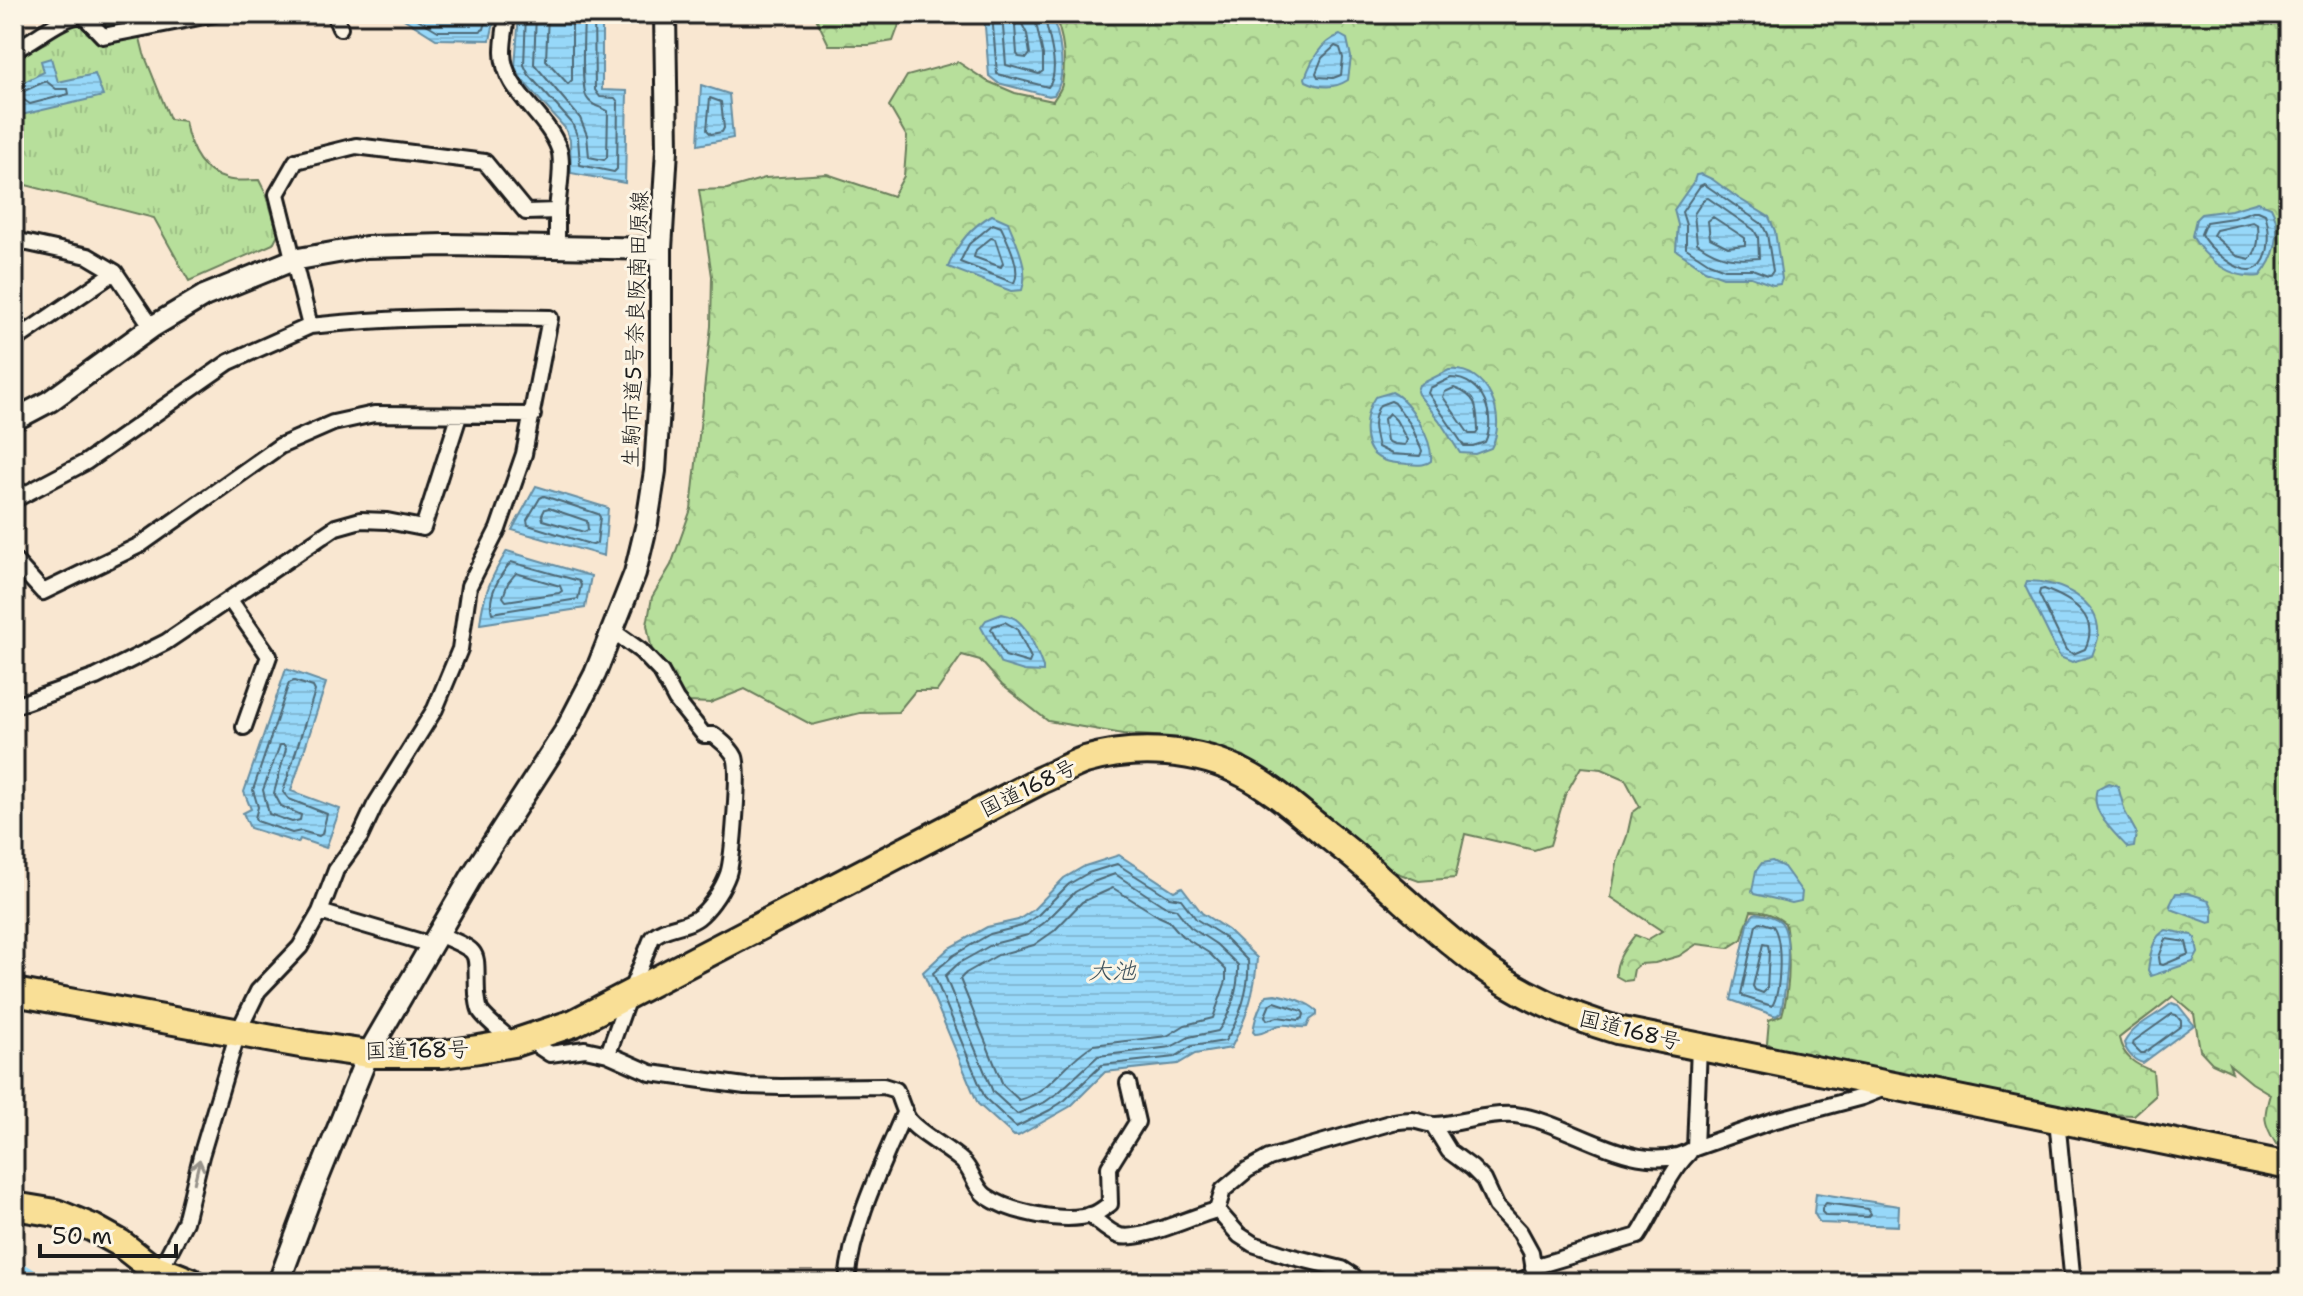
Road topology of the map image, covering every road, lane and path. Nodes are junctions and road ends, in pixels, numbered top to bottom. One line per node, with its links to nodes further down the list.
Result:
1 (215, 14): 4 (street)
2 (507, 14): 5 (street)
3 (665, 14): 8 (street, 生駒市道5号奈良阪南田原線)
4 (14, 50)
5 (557, 211): 7 (street); 9 (street)
6 (14, 240): 10 (street)
7 (557, 247): 8 (street); 9 (street)
8 (661, 249): 20 (street, 生駒市道5号奈良阪南田原線)
9 (293, 260): 11 (street); 12 (street)
10 (115, 272): 12 (street); 13 (street)
11 (310, 326): 14 (street); 17 (street)
12 (152, 327): 16 (street)
13 (14, 341)
14 (533, 415): 15 (street); 23 (street)
15 (459, 416): 18 (street); 19 (street)
16 (14, 420)
17 (14, 500)
18 (14, 560)
19 (230, 600): 21 (street); 22 (street)
20 (613, 631): 24 (street, 生駒市道5号奈良阪南田原線); 26 (street)
21 (14, 706)
22 (244, 727)
23 (320, 912): 24 (street); 27 (street)
24 (435, 939): 28 (street); 30 (street, 生駒市道5号奈良阪南田原線)
25 (14, 992): 27 (highway, 国道168号)
26 (629, 995): 28 (highway, 国道168号); 29 (highway, 国道168号); 31 (street)
27 (238, 1032): 30 (highway, 国道168号); 42 (street, one-way to 27)
28 (520, 1041): 30 (highway, 国道168号); 31 (street)
29 (1699, 1047): 33 (highway, 国道168号); 37 (street)
30 (368, 1054): 46 (street, 生駒市道5号奈良阪南田原線)
31 (608, 1054): 34 (street)
32 (1128, 1083): 41 (street)
33 (1890, 1086): 35 (highway, 国道168号); 37 (street)
34 (905, 1111): 41 (street); 47 (street)
35 (2057, 1119): 38 (highway, 国道168号); 44 (street)
36 (1433, 1125): 37 (street); 40 (street); 43 (street)
37 (1693, 1149): 43 (street)
38 (2289, 1166)
39 (14, 1206): 42 (highway)
40 (1217, 1210): 41 (street); 48 (street)
41 (1089, 1215)
42 (149, 1272): 45 (highway)
43 (1535, 1274): 49 (street)
44 (2072, 1274)
45 (191, 1282)
46 (279, 1282)
47 (847, 1282)
48 (1355, 1282)
49 (1518, 1282)

